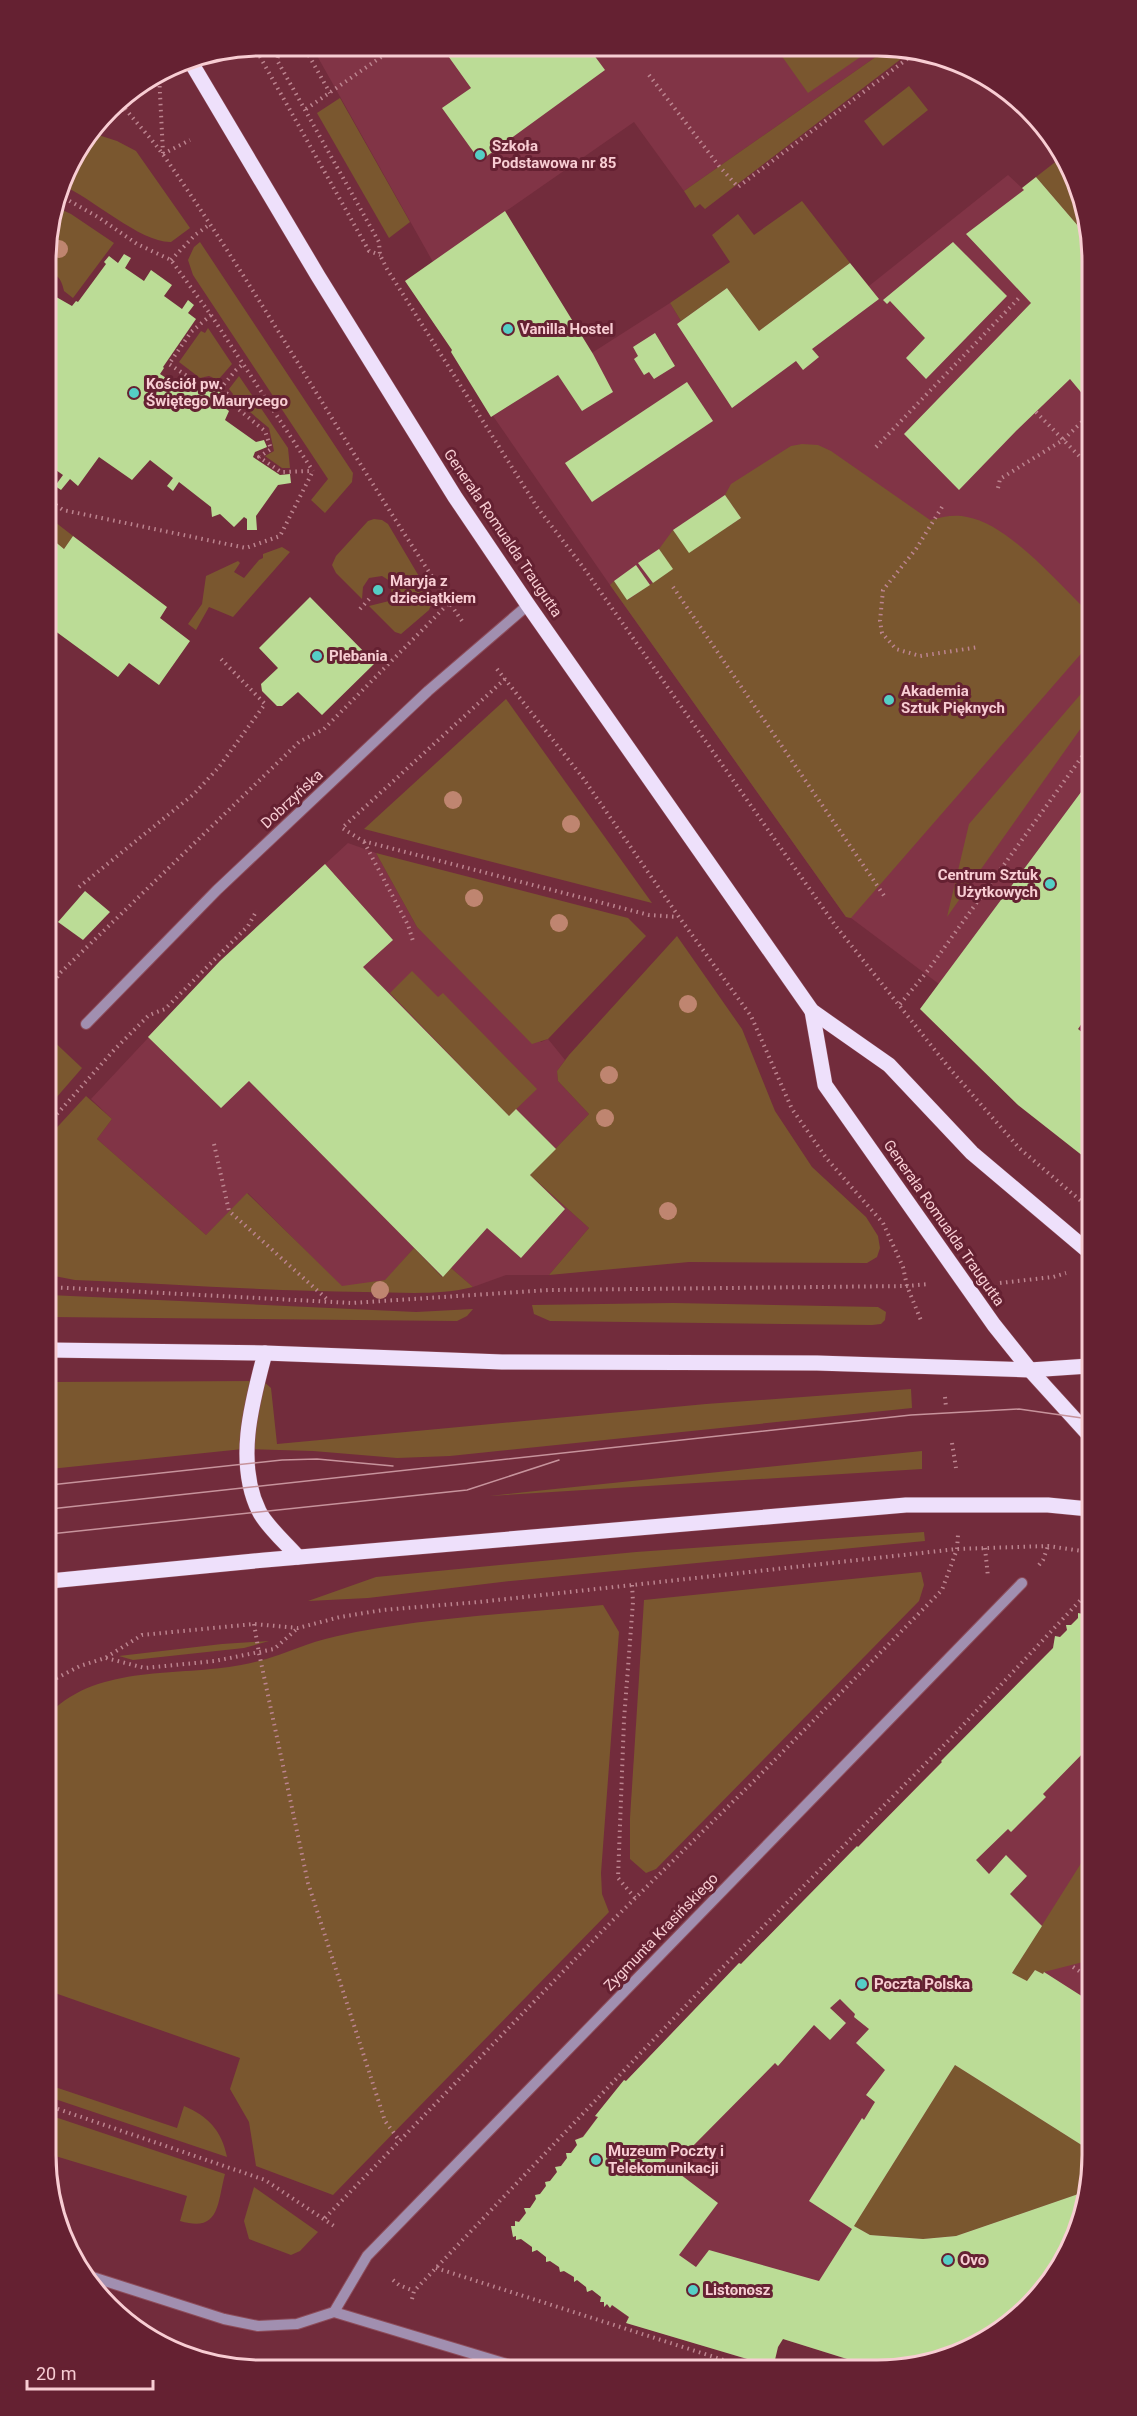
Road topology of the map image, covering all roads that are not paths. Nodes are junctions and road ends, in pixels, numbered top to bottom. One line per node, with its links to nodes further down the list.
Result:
1 (194, 67): 2 (main road, Generała Romualda Traugutta)
2 (528, 605): 3 (main road, Generała Romualda Traugutta); 4 (street, Dobrzyńska)
3 (812, 1011): 5 (main road, Generała Romualda Traugutta); 9 (main road, Generała Romualda Traugutta)
4 (86, 1024)
5 (1081, 1245)
6 (56, 1350): 7 (main road)
7 (265, 1353): 9 (main road); 12 (main road)
8 (1081, 1367): 9 (main road)
9 (1030, 1370): 10 (main road, Generała Romualda Traugutta)
10 (1081, 1427)
11 (1081, 1508): 12 (main road)
12 (298, 1557): 13 (main road)
13 (56, 1580)
14 (1022, 1583): 16 (street, Zygmunta Krasińskiego)
15 (97, 2278): 16 (street)
16 (334, 2312): 17 (street)
17 (493, 2360)

